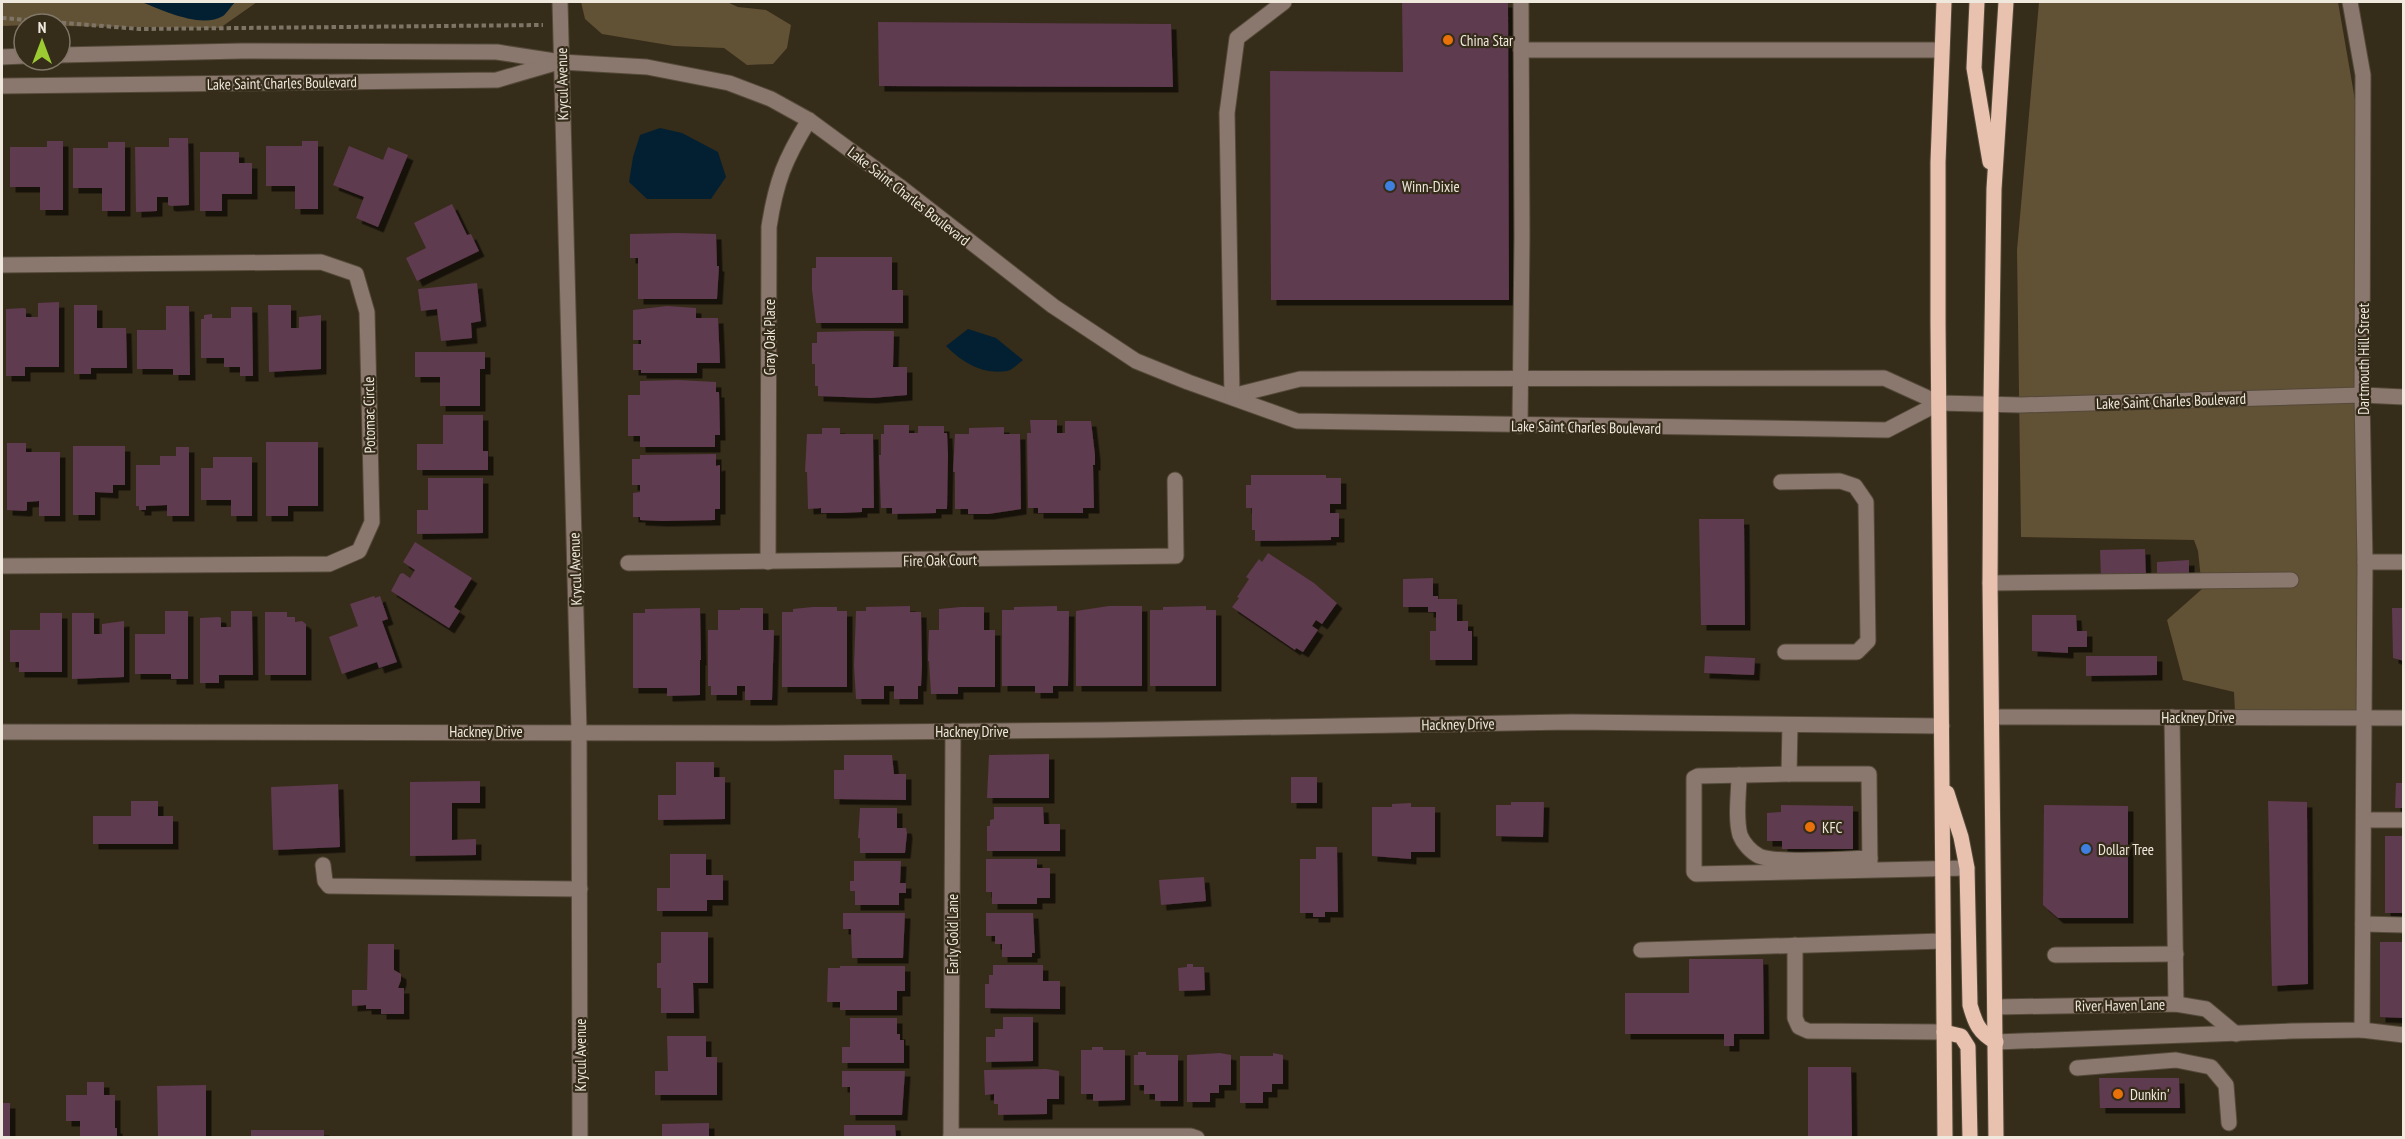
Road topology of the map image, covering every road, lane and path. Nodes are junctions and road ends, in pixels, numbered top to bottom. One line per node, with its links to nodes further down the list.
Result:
1 (561, 2): 9 (street, Krycul Avenue)
2 (1284, 2): 20 (street)
3 (1521, 2): 10 (street)
4 (1944, 2): 11 (main road)
5 (1977, 2): 16 (main road)
6 (2006, 2): 16 (main road)
7 (2350, 2): 19 (street, Dartmouth Hill Street)
8 (2, 18): 9 (path)
9 (561, 25): 13 (street, Krycul Avenue)
10 (1521, 50): 11 (street); 18 (street)
11 (1941, 50): 22 (main road)
12 (72, 55): 13 (street, Lake Saint Charles Boulevard)
13 (561, 62): 14 (street, Lake Saint Charles Boulevard); 15 (street, Lake Saint Charles Boulevard); 41 (street, Krycul Avenue)
14 (2, 86)
15 (809, 120): 20 (street, Lake Saint Charles Boulevard); 27 (street, Gray Oak Place)
16 (1994, 189): 23 (main road)
17 (2, 265): 31 (street, Potomac Circle)
18 (1521, 380): 20 (street, Lake Saint Charles Boulevard); 22 (street, Lake Saint Charles Boulevard); 24 (street)
19 (2362, 395): 21 (street, Lake Saint Charles Boulevard); 23 (street, Lake Saint Charles Boulevard); 28 (street, Dartmouth Hill Street)
20 (1232, 396): 24 (street, Lake Saint Charles Boulevard)
21 (2403, 397)
22 (1939, 404): 23 (street, Lake Saint Charles Boulevard); 24 (street, Lake Saint Charles Boulevard); 40 (main road)
23 (1991, 404): 33 (main road)
24 (1520, 426)
25 (1175, 480): 27 (street, Fire Oak Court)
26 (1781, 482): 34 (street)
27 (768, 562): 30 (street, Fire Oak Court)
28 (2366, 562): 29 (street); 37 (street, Dartmouth Hill Street)
29 (2403, 562)
30 (628, 563)
31 (2, 566)
32 (2291, 580): 33 (street)
33 (1990, 583): 35 (main road)
34 (1785, 651)
35 (1992, 717): 36 (street, Hackney Drive); 62 (main road)
36 (2172, 717): 37 (street, Hackney Drive); 59 (street)
37 (2365, 718): 38 (street, Hackney Drive); 47 (street, Dartmouth Hill Street)
38 (2403, 718)
39 (1790, 725): 40 (street, Hackney Drive); 42 (street, Hackney Drive); 44 (street)
40 (1942, 726): 46 (main road)
41 (579, 731): 42 (street, Hackney Drive); 43 (street, Hackney Drive); 53 (street, Krycul Avenue)
42 (953, 731): 72 (street, Early Gold Lane)
43 (2, 732)
44 (1789, 774): 45 (street); 50 (street)
45 (1739, 775): 50 (street); 50 (street)
46 (1942, 776): 51 (main road); 52 (main road)
47 (2364, 820): 48 (street); 54 (street, Dartmouth Hill Street)
48 (2403, 820)
49 (323, 865): 53 (street)
50 (1870, 865): 52 (street)
51 (1967, 868): 52 (street); 67 (main road)
52 (1943, 869): 56 (main road)
53 (580, 889): 71 (street, Krycul Avenue)
54 (2363, 924): 55 (street); 63 (street, Dartmouth Hill Street)
55 (2403, 925)
56 (1943, 941): 57 (street); 64 (main road)
57 (1795, 945): 58 (street); 64 (street)
58 (1641, 950)
59 (2176, 954): 60 (street); 61 (street)
60 (2055, 955)
61 (2176, 1004): 62 (street, River Haven Lane); 65 (street, River Haven Lane)
62 (1995, 1007): 67 (main road)
63 (2362, 1030): 65 (street); 66 (street)
64 (1944, 1032): 69 (main road); 76 (main road)
65 (2235, 1034): 67 (street)
66 (2403, 1035)
67 (1996, 1042): 77 (main road)
68 (2077, 1068): 70 (street)
69 (1944, 1102): 74 (main road); 75 (main road)
70 (2229, 1124)
71 (580, 1137)
72 (951, 1137): 73 (street)
73 (1197, 1137)
74 (1945, 1137)
75 (1954, 1137)
76 (1970, 1137)
77 (1996, 1137)

